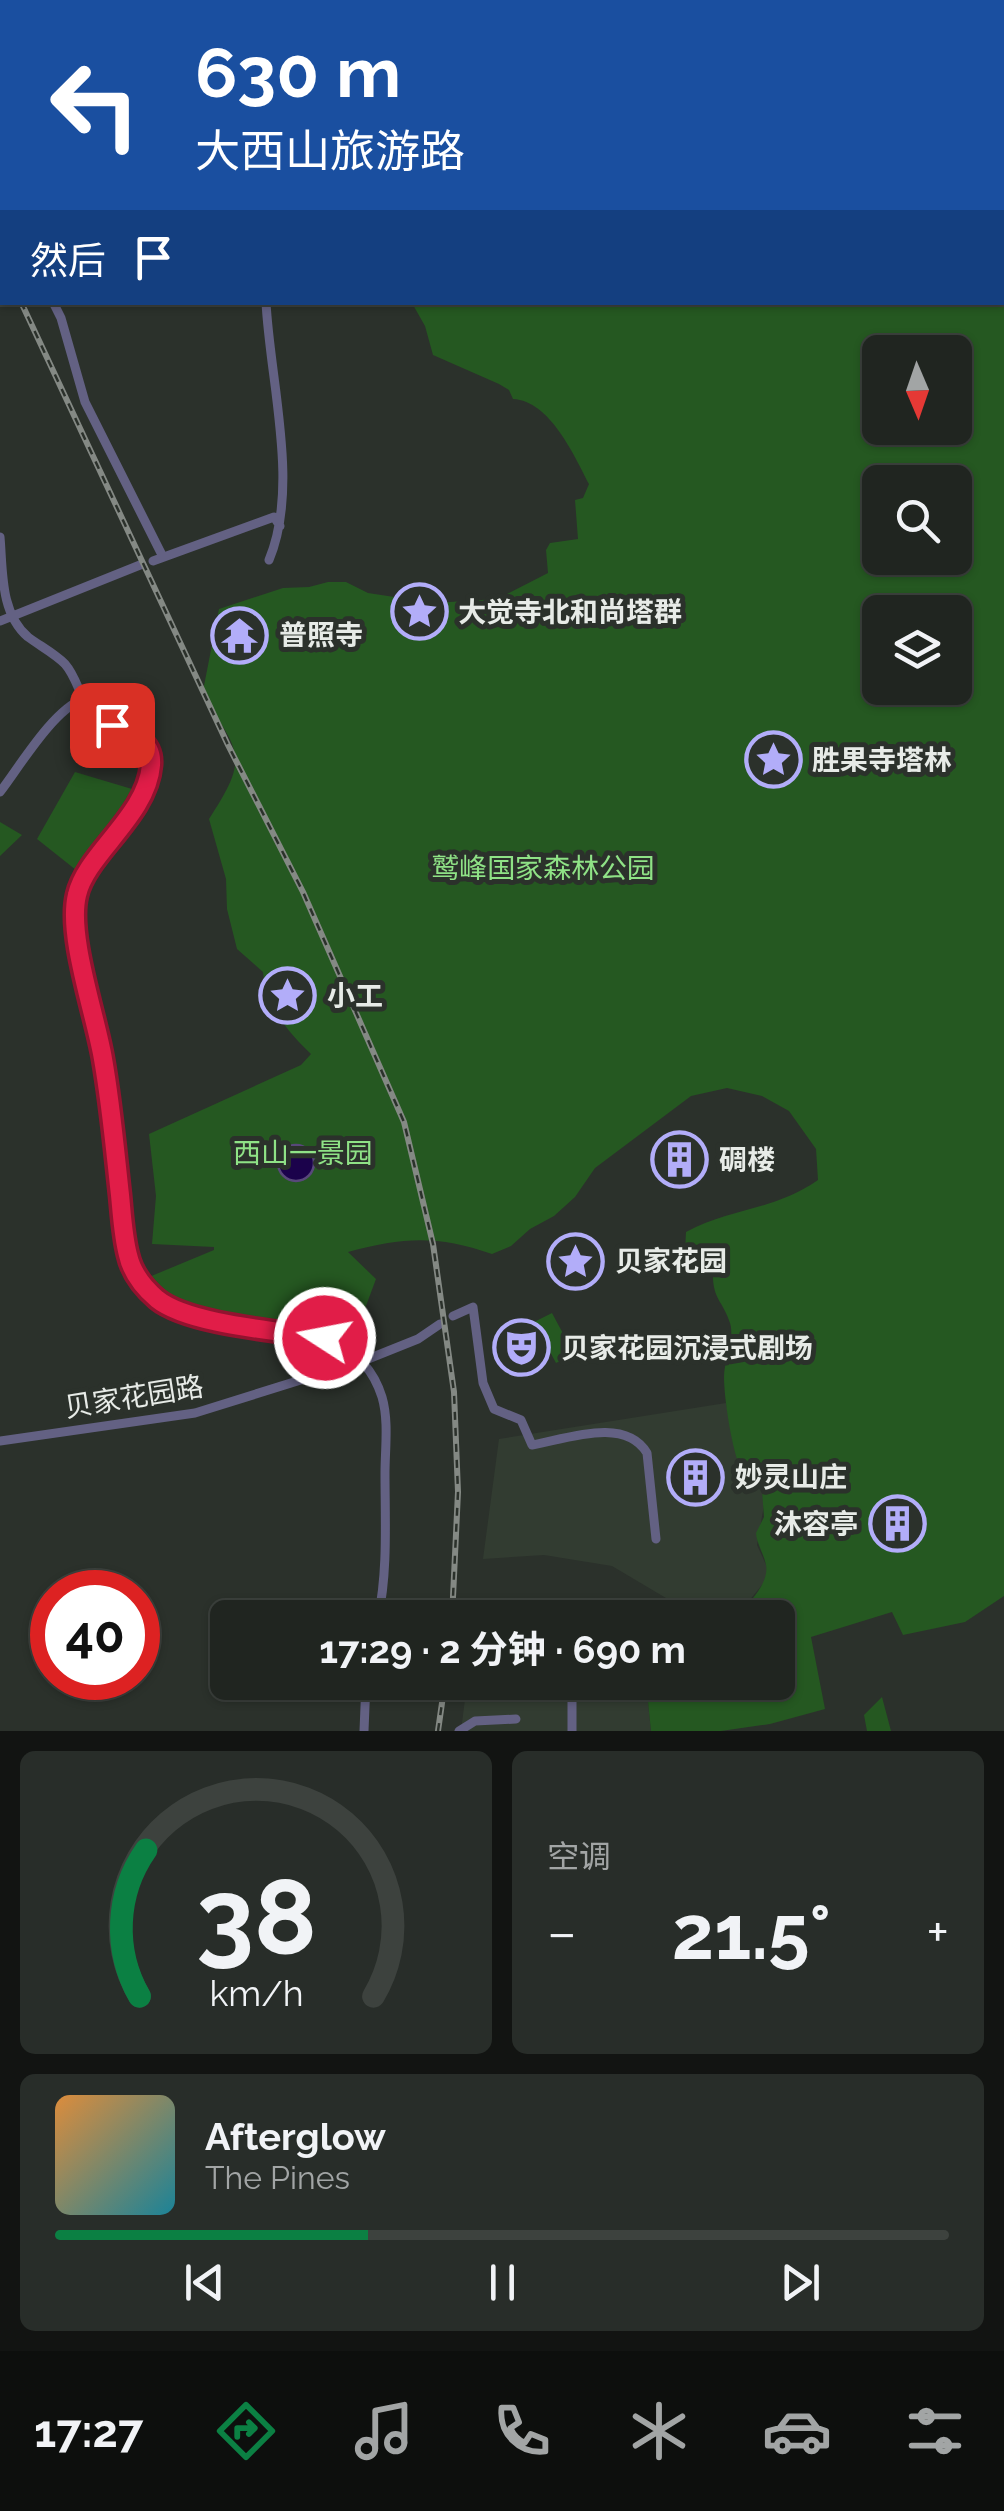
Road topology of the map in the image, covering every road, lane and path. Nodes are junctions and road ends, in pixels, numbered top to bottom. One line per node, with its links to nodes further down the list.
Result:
1 (54, 305): 3 (street)
2 (266, 305): 3 (street)
3 (280, 528): 5 (street)
4 (0, 537): 7 (street)
5 (268, 560)
6 (140, 566): 7 (street)
7 (11, 617): 8 (street); 9 (street)
8 (0, 622)
9 (83, 699): 10 (street); 13 (street)
10 (0, 792)
11 (453, 1316): 15 (street)
12 (440, 1324): 13 (street, 贝家花园路)
13 (360, 1361): 14 (street, 贝家花园路); 16 (street)
14 (0, 1441)
15 (656, 1538)
16 (380, 1600)
17 (365, 1700): 20 (street)
18 (572, 1700): 22 (street)
19 (516, 1719): 21 (street)
20 (364, 1731)
21 (460, 1731)
22 (572, 1731)

